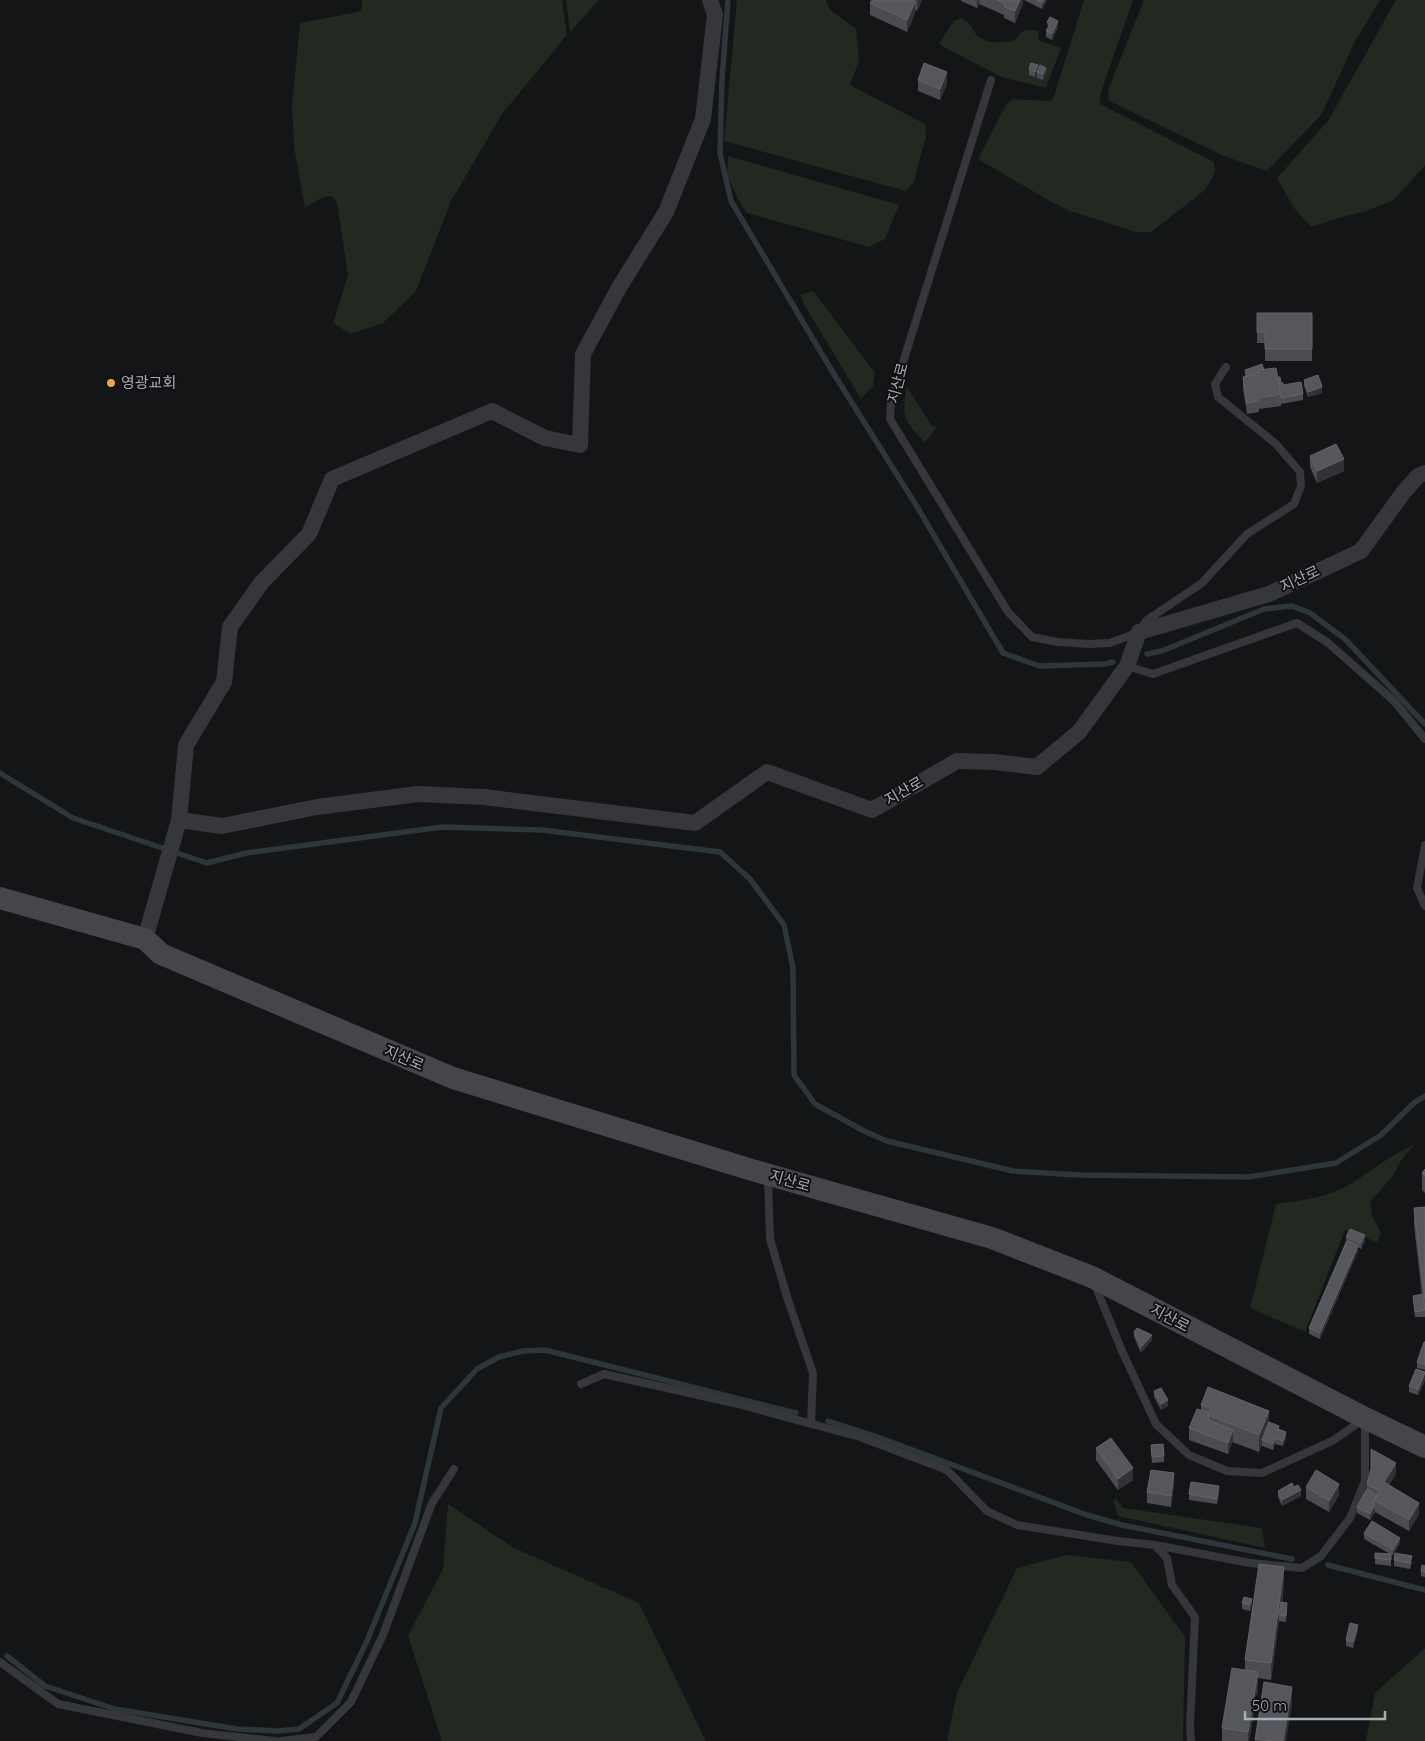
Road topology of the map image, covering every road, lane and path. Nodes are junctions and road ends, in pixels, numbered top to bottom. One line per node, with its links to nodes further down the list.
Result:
1 (710, 0): 8 (street)
2 (990, 80): 5 (lane, 지산로)
3 (1226, 368): 5 (lane, 지산로)
4 (1425, 472): 5 (street, 지산로)
5 (1139, 632): 6 (street, 지산로)
6 (1127, 666): 7 (lane); 8 (street, 지산로)
7 (1425, 739)
8 (179, 820): 12 (street)
9 (1425, 845): 11 (lane)
10 (0, 898): 12 (main road, 지산로)
11 (1425, 906)
12 (145, 940): 13 (main road, 지산로)
13 (768, 1174): 14 (main road, 지산로); 17 (lane)
14 (1092, 1276): 16 (main road, 지산로); 16 (lane)
15 (581, 1384): 17 (lane)
16 (1365, 1418): 18 (main road, 지산로); 20 (lane)
17 (811, 1424): 20 (lane)
18 (1425, 1447)
19 (454, 1469): 23 (lane)
20 (1155, 1545): 24 (lane)
21 (0, 1662): 22 (lane)
22 (275, 1741)
23 (281, 1741)
24 (1191, 1741)

